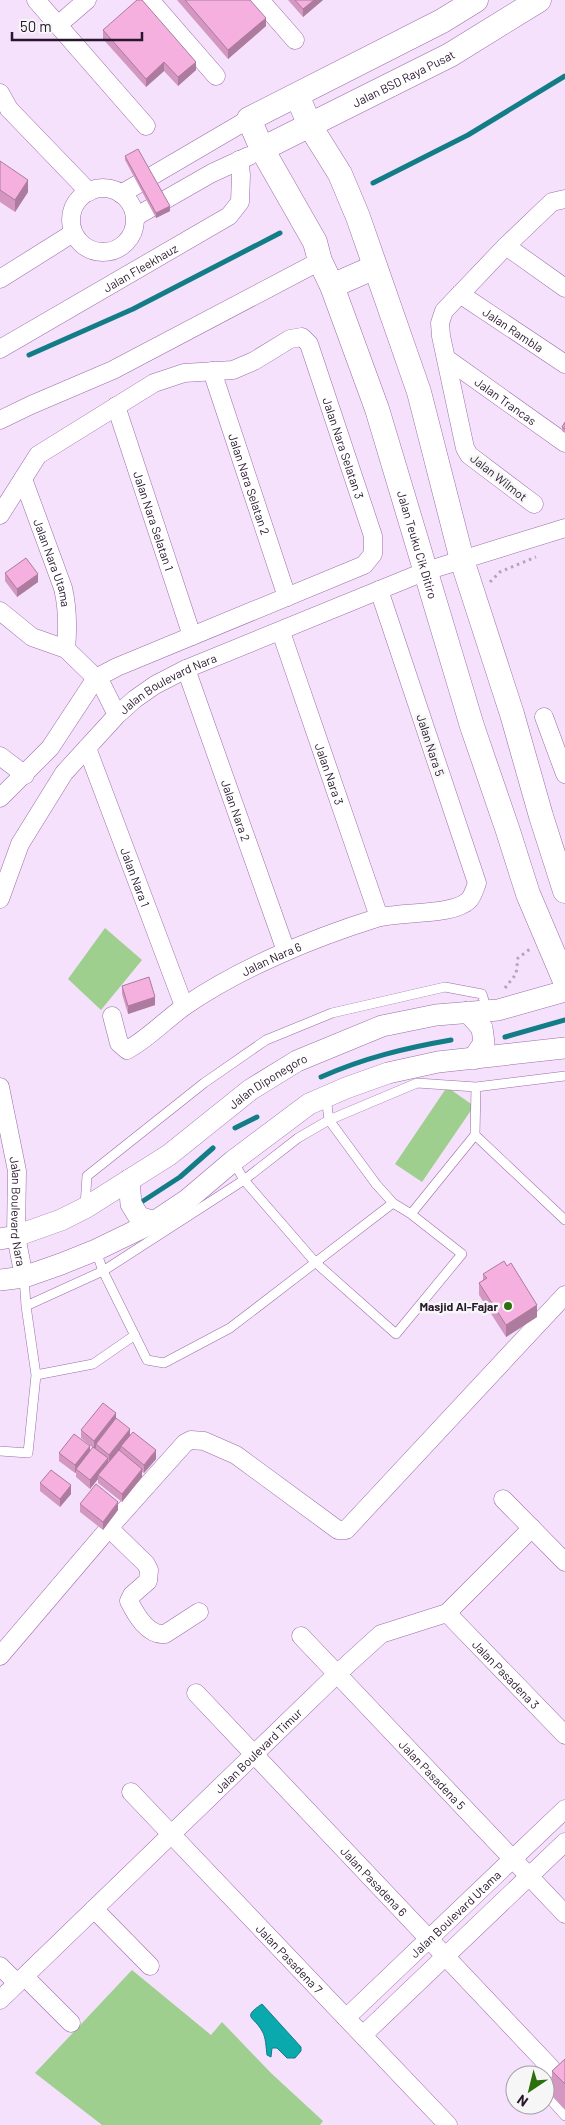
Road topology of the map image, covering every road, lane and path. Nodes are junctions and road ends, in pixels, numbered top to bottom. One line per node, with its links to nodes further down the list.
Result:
1 (87, 0): 7 (street)
2 (150, 0): 9 (street)
3 (260, 0): 8 (street)
4 (476, 0): 11 (main road)
5 (539, 0): 14 (main road, Jalan BSD Raya Pusat)
6 (46, 3): 7 (street)
7 (58, 25): 13 (street)
8 (295, 40)
9 (216, 76)
10 (0, 93): 19 (street)
11 (297, 95): 12 (main road); 14 (main road)
12 (249, 119): 15 (street); 16 (main road, Jalan Teuku Cik Ditiro)
13 (146, 126)
14 (310, 126): 16 (main road, Jalan BSD Raya Pusat); 26 (main road)
15 (198, 149): 18 (street); 20 (street)
16 (262, 149): 17 (street); 25 (main road, Jalan Teuku Cik Ditiro)
17 (239, 160): 18 (street); 31 (street, Jalan Fleekhauz)
18 (212, 173): 22 (street)
19 (84, 194): 20 (street); 23 (street)
20 (121, 194): 22 (street)
21 (561, 204): 24 (street)
22 (135, 217): 23 (street)
23 (73, 233): 27 (street)
24 (506, 246): 29 (street); 30 (street)
25 (320, 261): 28 (main road, Jalan Teuku Cik Ditiro); 36 (street)
26 (375, 267): 28 (main road); 42 (main road)
27 (0, 279)
28 (332, 286): 43 (main road, Jalan Teuku Cik Ditiro)
29 (565, 288)
30 (460, 294): 32 (street); 33 (street, Jalan Rambla)
31 (0, 349)
32 (447, 359): 37 (street, Jalan Trancas); 39 (street, Jalan Wilmot)
33 (565, 364)
34 (212, 371): 35 (street); 45 (street, Jalan Nara Selatan 2); 45 (street, Jalan Nara Selatan 3)
35 (116, 406): 38 (street); 48 (street, Jalan Nara Selatan 1)
36 (0, 420)
37 (565, 442)
38 (23, 479): 40 (street); 49 (street, Jalan Nara Utama)
39 (534, 504)
40 (0, 515)
41 (565, 528): 42 (street, Jalan Boulevard Nara)
42 (462, 560): 43 (street, Jalan Boulevard Nara); 60 (main road)
43 (426, 571): 44 (street, Jalan Boulevard Nara); 65 (main road, Jalan Teuku Cik Ditiro)
44 (379, 590): 47 (street, Jalan Boulevard Nara); 62 (street, Jalan Nara 5)
45 (286, 597): 48 (street)
46 (0, 611): 49 (street)
47 (281, 632): 50 (street, Jalan Boulevard Nara); 63 (street, Jalan Nara 3)
48 (192, 636): 51 (street)
49 (66, 649): 51 (street)
50 (186, 669): 52 (street, Jalan Boulevard Nara); 64 (street, Jalan Nara 2)
51 (98, 681): 52 (street); 53 (street); 58 (street)
52 (135, 699): 53 (street, Jalan Boulevard Nara)
53 (117, 715): 55 (street, Jalan Boulevard Nara)
54 (544, 717): 57 (street)
55 (87, 748): 61 (street, Jalan Boulevard Nara); 67 (street, Jalan Nara 1)
56 (0, 756): 58 (street)
57 (565, 774)
58 (25, 775): 59 (street)
59 (0, 798)
60 (565, 892)
61 (0, 899)
62 (470, 900): 63 (street, Jalan Nara 6)
63 (379, 917): 64 (street, Jalan Nara 6)
64 (286, 951): 67 (street, Jalan Nara 6)
65 (565, 980)
66 (565, 991): 68 (street, Jalan Diponegoro)
67 (184, 1006): 69 (street, Jalan Nara 6)
68 (478, 1011): 71 (street); 79 (street, Jalan Diponegoro); 82 (lane)
69 (112, 1016)
70 (565, 1048): 71 (street)
71 (473, 1059): 75 (street)
72 (565, 1076): 74 (lane)
73 (0, 1087): 86 (street, Jalan Boulevard Nara)
74 (476, 1087): 76 (lane); 77 (lane)
75 (326, 1097): 76 (lane); 78 (street)
76 (329, 1120): 80 (lane); 81 (lane)
77 (475, 1135): 83 (lane); 84 (lane)
78 (233, 1161): 80 (lane); 85 (street)
79 (129, 1180): 82 (street, Jalan Diponegoro); 85 (street)
80 (244, 1180): 88 (lane); 89 (lane)
81 (393, 1203): 83 (lane); 88 (lane)
82 (85, 1208): 86 (street, Jalan Diponegoro)
83 (412, 1214): 88 (lane)
84 (565, 1220)
85 (154, 1222): 87 (street)
86 (8, 1238): 90 (street, Jalan Boulevard Nara)
87 (96, 1250): 89 (lane); 90 (street)
88 (315, 1262): 94 (lane)
89 (103, 1271): 93 (lane); 94 (lane)
90 (24, 1277): 91 (street); 93 (lane)
91 (0, 1280)
92 (565, 1295): 98 (street)
93 (26, 1306): 95 (lane)
94 (136, 1335): 95 (lane)
95 (36, 1375): 96 (lane)
96 (0, 1451)
97 (503, 1498): 99 (street)
98 (109, 1528): 101 (street); 104 (street)
99 (532, 1528): 100 (street); 102 (street, Jalan Boulevard Timur)
100 (565, 1562)
101 (199, 1612)
102 (447, 1613): 105 (street, Jalan Boulevard Timur); 107 (street, Jalan Pasadena 3)
103 (301, 1636): 105 (street, Jalan Pasadena 5)
104 (0, 1656)
105 (337, 1674): 108 (street, Jalan Boulevard Timur); 113 (street, Jalan Pasadena 5)
106 (196, 1693): 108 (street, Jalan Pasadena 6)
107 (565, 1736)
108 (254, 1754): 111 (street, Jalan Boulevard Timur); 117 (street, Jalan Pasadena 6)
109 (132, 1792): 111 (street, Jalan Pasadena 7)
110 (565, 1809): 113 (street, Jalan Boulevard Utama)
111 (172, 1834): 115 (street, Jalan Boulevard Timur); 123 (street, Jalan Pasadena 7)
112 (565, 1842): 114 (street, Jalan Boulevard Utama)
113 (513, 1859): 114 (street, Jalan Pasadena 5); 117 (street, Jalan Boulevard Utama)
114 (529, 1876): 116 (street, Jalan Pasadena 5); 118 (street, Jalan Boulevard Utama)
115 (94, 1909): 120 (street); 121 (street, Jalan Boulevard Timur)
116 (565, 1914)
117 (429, 1939): 118 (street, Jalan Pasadena 6); 123 (street, Jalan Boulevard Utama)
118 (445, 1956): 125 (street, Jalan Boulevard Utama); 126 (street, Jalan Pasadena 6)
119 (0, 1966): 121 (street)
120 (150, 1966)
121 (21, 1980): 122 (street, Jalan Boulevard Timur); 124 (street)
122 (0, 2000)
123 (346, 2018): 125 (street, Jalan Pasadena 7)
124 (70, 2024)
125 (363, 2035): 129 (street, Jalan Pasadena 7)
126 (548, 2065)
127 (565, 2079): 128 (lane)
128 (565, 2116)
129 (448, 2125)

